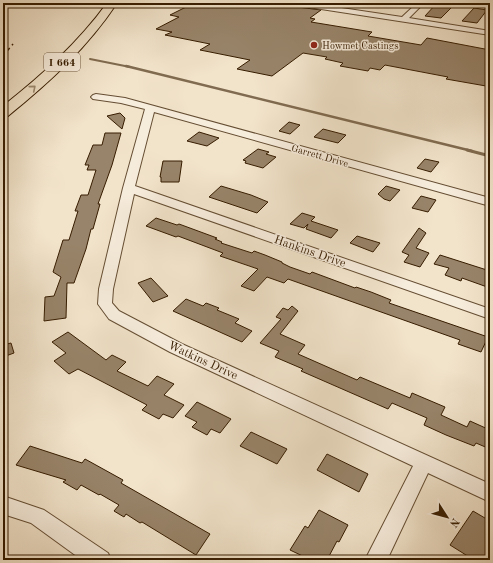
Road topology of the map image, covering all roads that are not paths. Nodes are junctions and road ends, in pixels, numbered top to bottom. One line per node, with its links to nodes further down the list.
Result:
1 (112, 3): 8 (highway, I 664, one-way to 1)
2 (295, 3): 4 (street)
3 (421, 3): 4 (street)
4 (403, 20): 5 (street)
5 (490, 33)
6 (96, 97): 7 (street, Garrett Drive)
7 (150, 108): 9 (street, Watkins Drive); 10 (street, Garrett Drive)
8 (3, 113)
9 (129, 188): 11 (street, Hankins Drive); 12 (street, Watkins Drive)
10 (490, 202)
11 (490, 314)
12 (424, 462): 13 (street, Watkins Drive); 16 (street)
13 (490, 493)
14 (3, 505): 15 (street)
15 (100, 560)
16 (376, 560)

